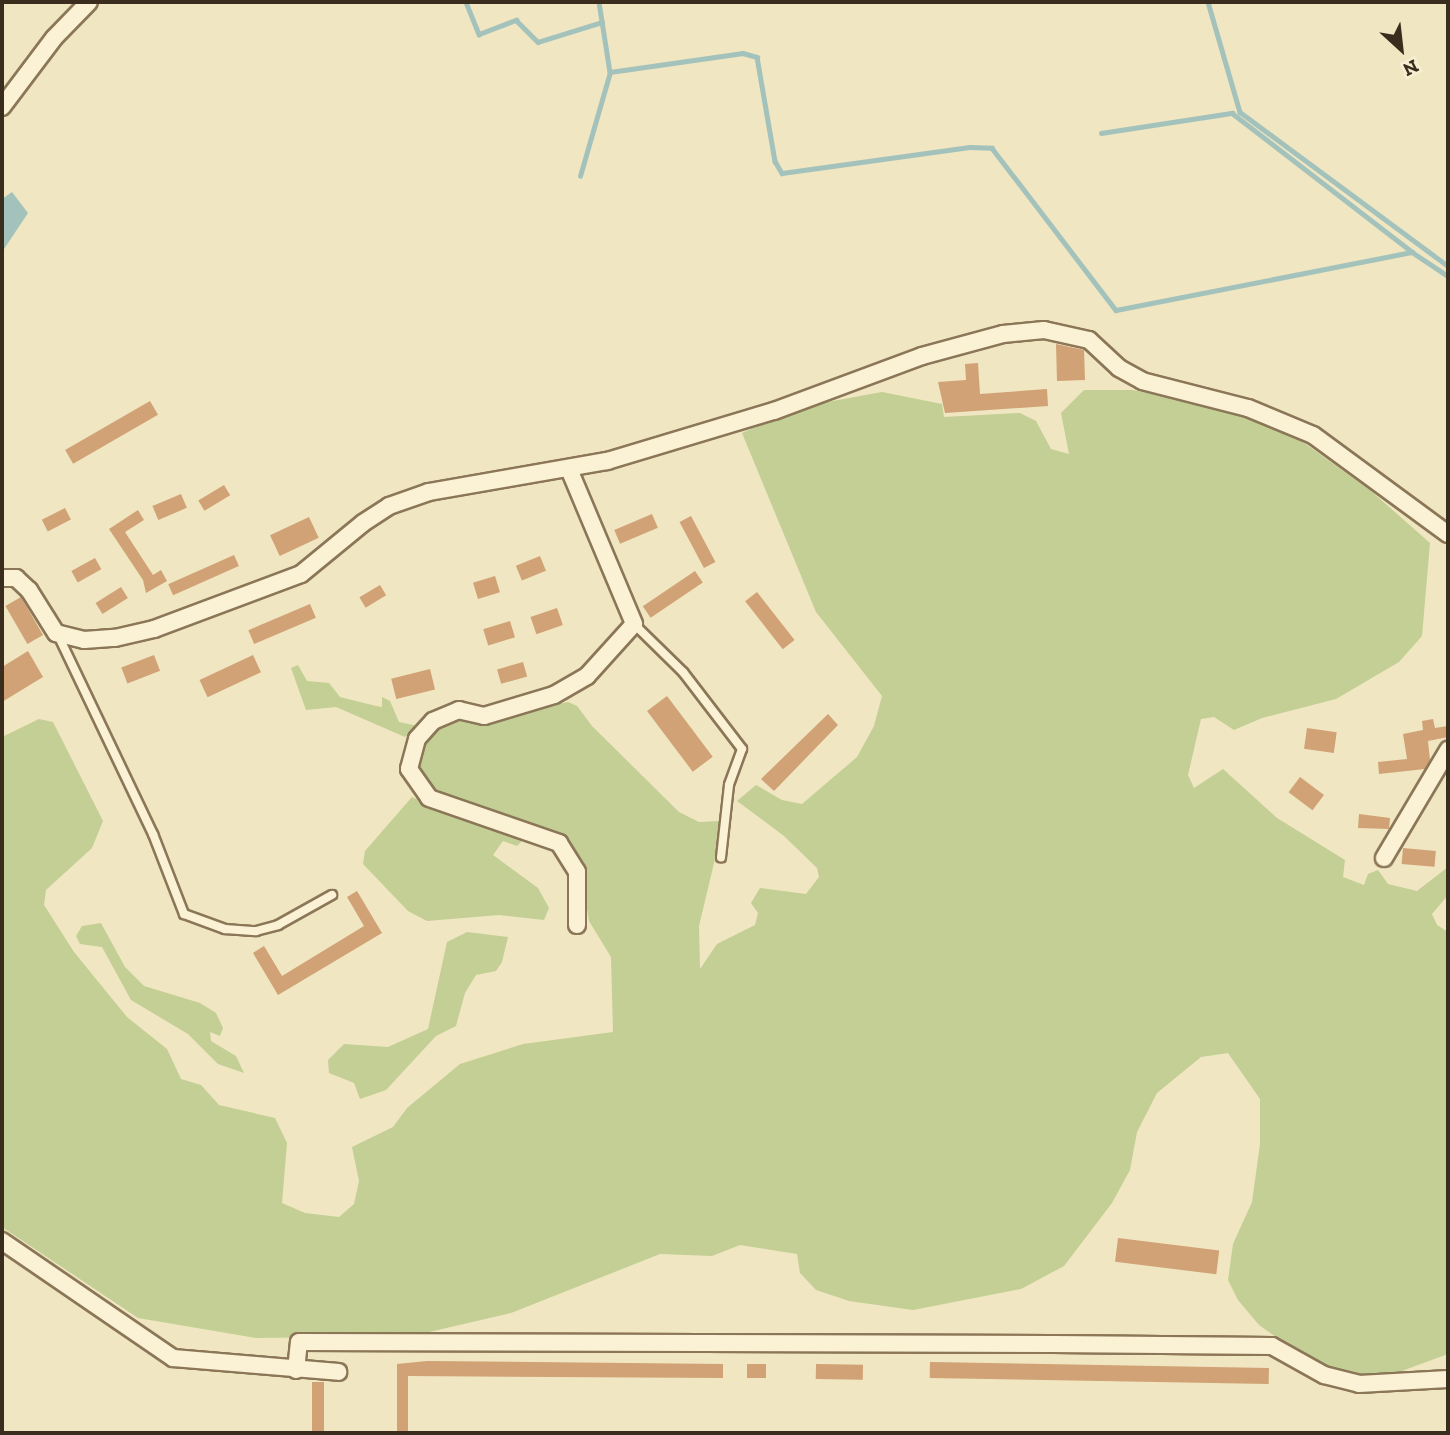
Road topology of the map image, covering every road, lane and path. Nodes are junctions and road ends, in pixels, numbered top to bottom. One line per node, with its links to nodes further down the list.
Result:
1 (89, 2): 2 (street)
2 (2, 107)
3 (569, 469): 4 (street); 6 (street); 7 (street)
4 (1448, 534)
5 (2, 578): 7 (street)
6 (634, 624): 9 (lane); 12 (street)
7 (57, 633): 11 (lane)
8 (1448, 750): 10 (street)
9 (721, 858)
10 (1384, 858)
11 (332, 895)
12 (577, 925)
13 (2, 1241): 14 (street)
14 (296, 1370): 15 (street); 16 (street)
15 (338, 1373)
16 (1448, 1379)

